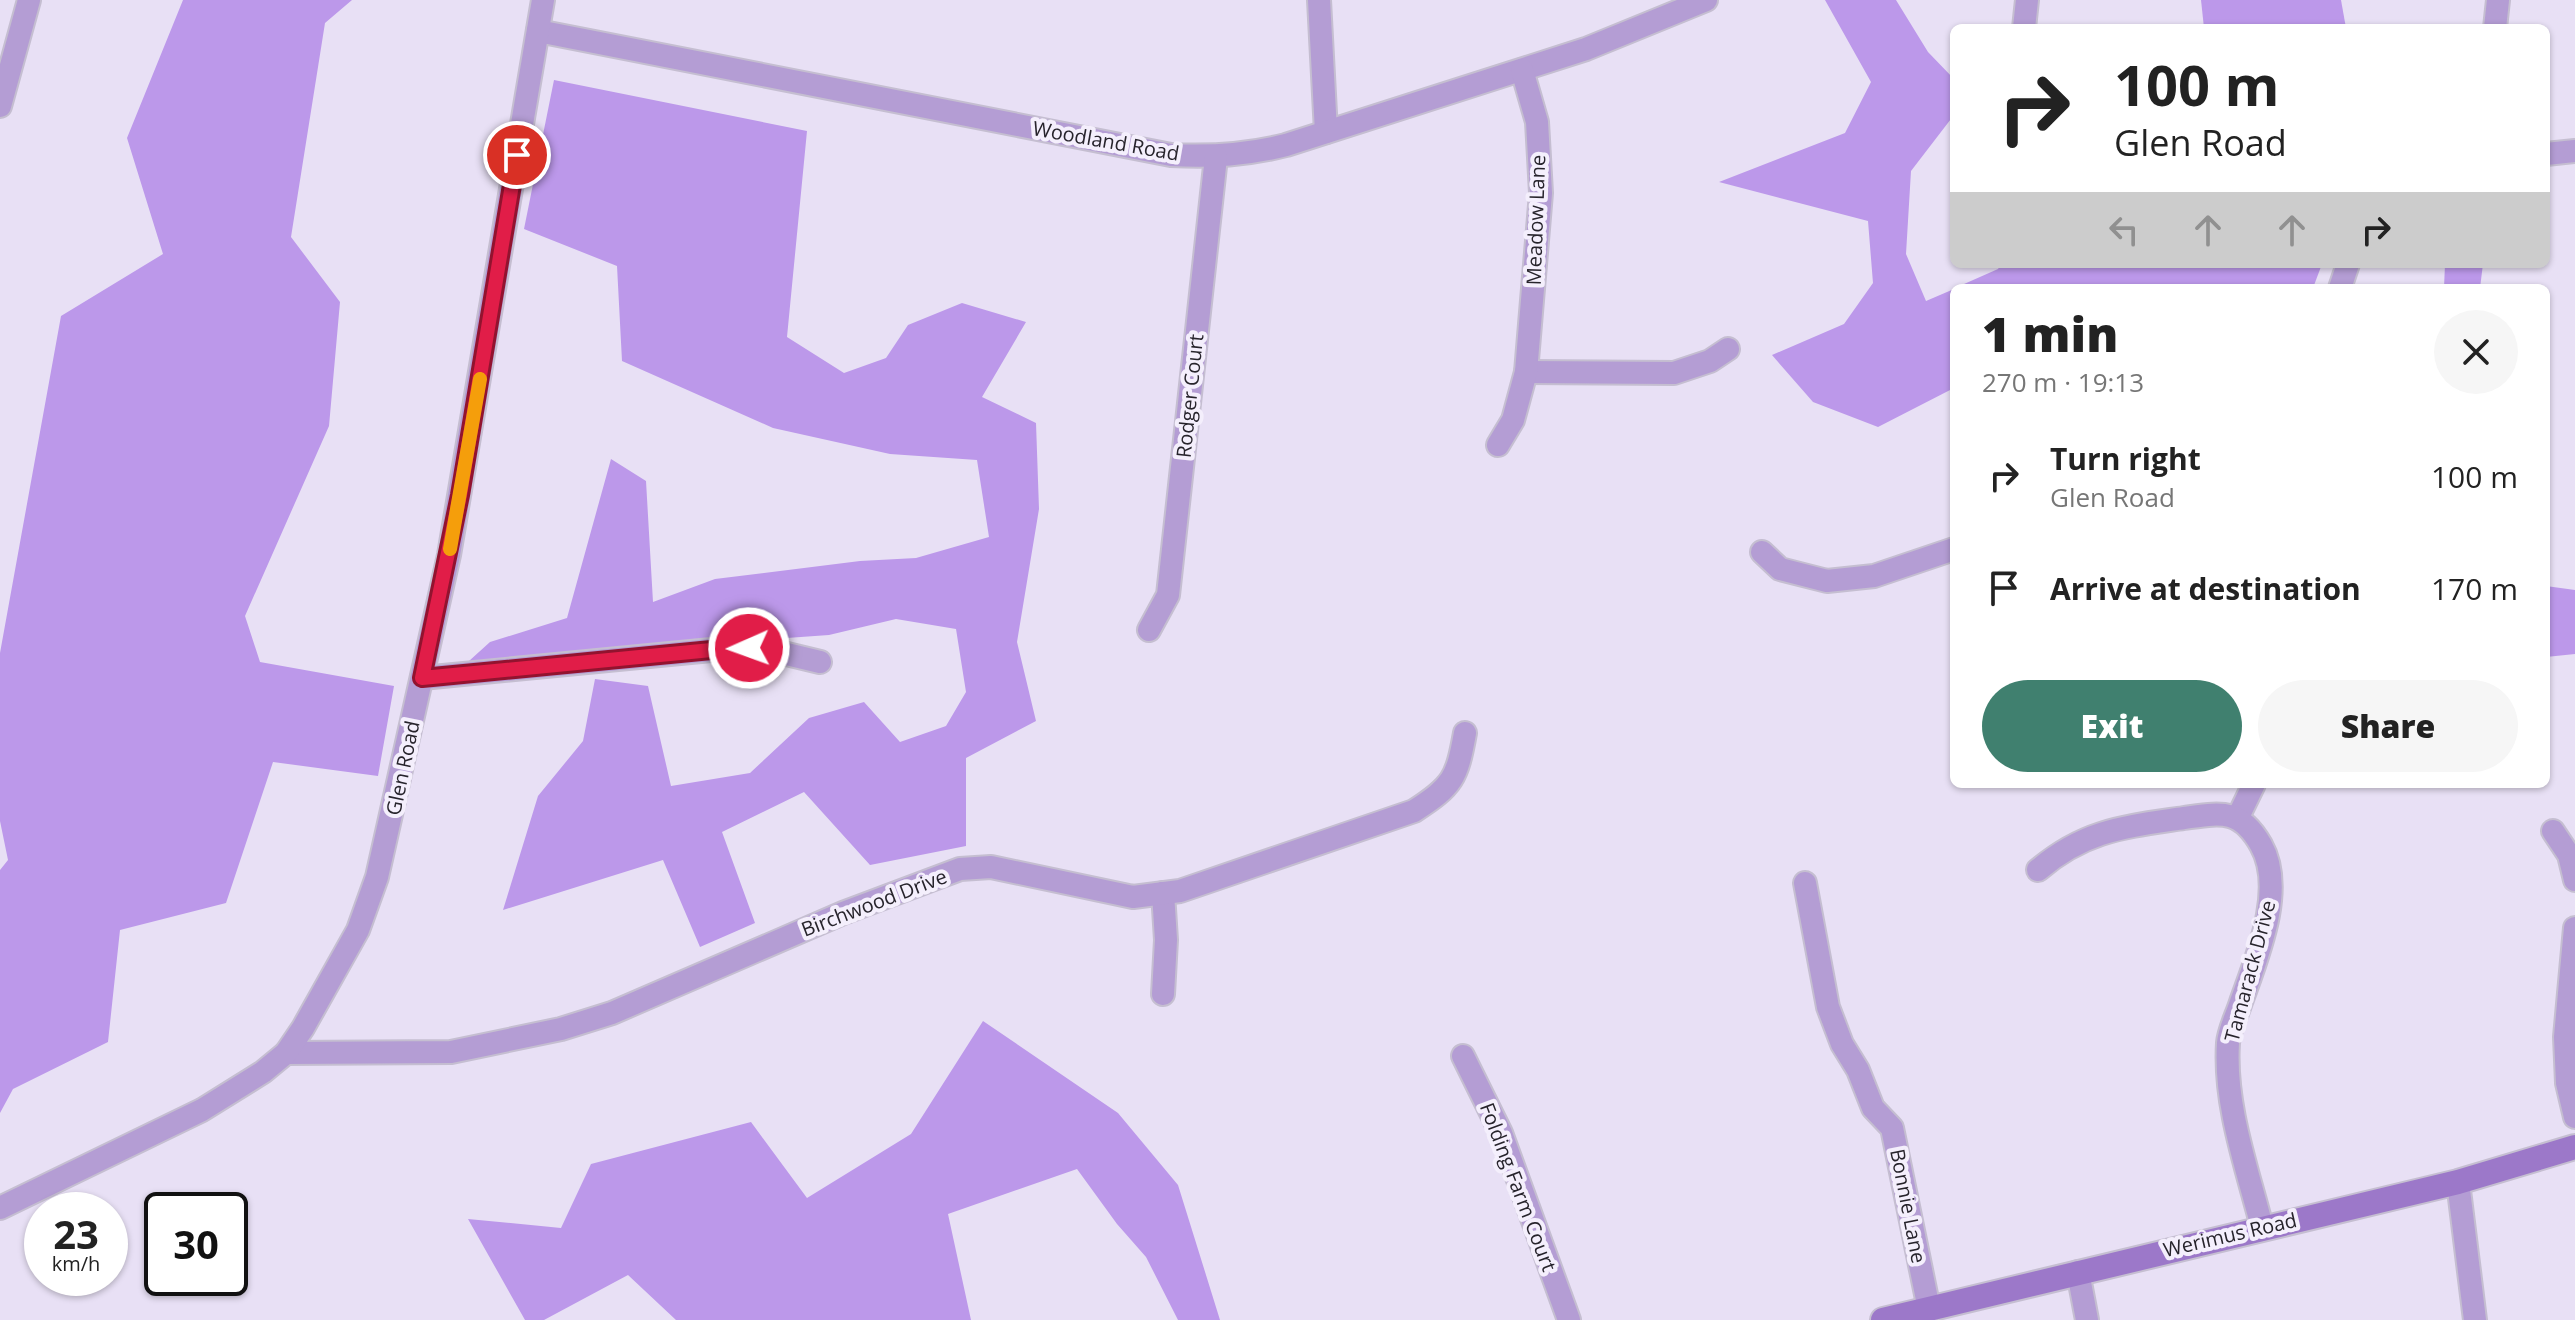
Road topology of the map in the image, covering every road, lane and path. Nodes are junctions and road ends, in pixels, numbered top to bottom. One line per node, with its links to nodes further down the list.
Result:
1 (29, 0): 11 (street)
2 (543, 0): 9 (street, Glen Road)
3 (1319, 0): 12 (street)
4 (1706, 0): 10 (street, Woodland Road)
5 (2027, 0): 7 (street)
6 (2498, 0): 8 (street)
7 (2024, 24)
8 (2495, 24)
9 (538, 31): 15 (street, Woodland Road); 23 (street, Glen Road)
10 (1522, 70): 12 (street, Woodland Road); 17 (street, Meadow Lane)
11 (0, 106)
12 (1326, 132): 15 (street, Woodland Road)
13 (2575, 151): 14 (street)
14 (2550, 154)
15 (1216, 157): 21 (street, Rodger Court)
16 (1728, 349): 17 (street)
17 (1526, 372): 18 (street, Meadow Lane)
18 (1498, 445)
19 (1950, 550): 20 (street)
20 (1762, 552)
21 (1149, 630)
22 (820, 662): 23 (street)
23 (422, 678): 34 (street, Glen Road)
24 (1465, 733): 31 (street, Birchwood Drive)
25 (2252, 788): 26 (street)
26 (2238, 817): 28 (street); 40 (street, Tamarack Drive)
27 (2553, 831): 29 (street)
28 (2038, 870)
29 (2575, 880)
30 (1805, 883): 42 (street, Bonnie Lane)
31 (1163, 893): 33 (street); 34 (street, Birchwood Drive)
32 (2575, 928): 36 (street)
33 (1163, 994)
34 (286, 1053): 39 (street, Glen Road)
35 (1463, 1056): 43 (street, Folding Farm Court)
36 (2575, 1117)
37 (2575, 1147): 38 (main road, Werimus Road)
38 (2458, 1182): 40 (main road, Werimus Road); 46 (street)
39 (0, 1208)
40 (2262, 1227): 41 (main road, Werimus Road)
41 (2078, 1272): 42 (main road, Werimus Road); 45 (street)
42 (1929, 1309): 44 (main road, Werimus Road)
43 (1569, 1320)
44 (1883, 1320)
45 (2087, 1320)
46 (2475, 1320)

